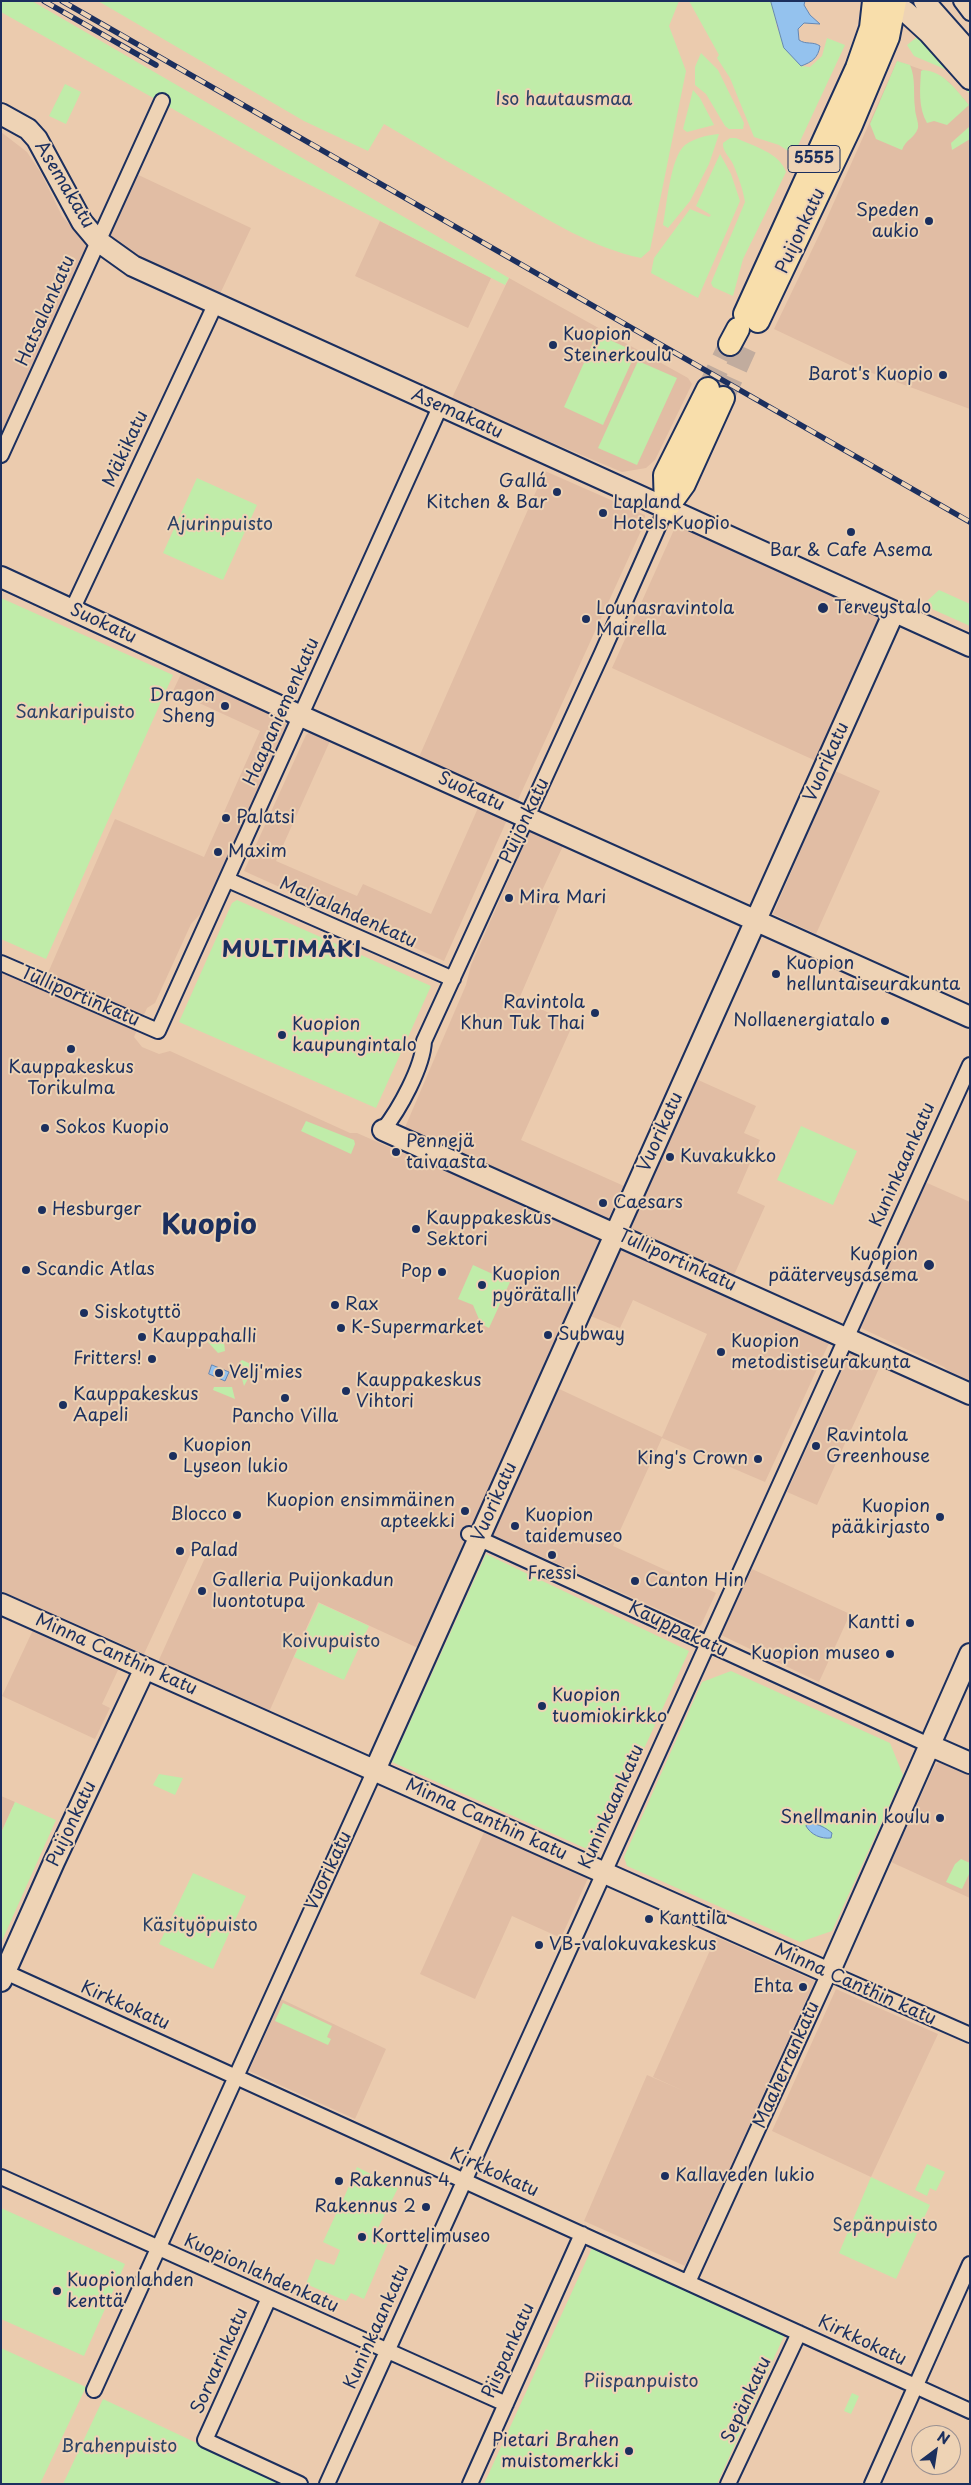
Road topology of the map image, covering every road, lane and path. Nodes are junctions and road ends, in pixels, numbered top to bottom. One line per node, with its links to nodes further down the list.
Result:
1 (924, 1): 5 (main road)
2 (961, 1): 4 (street)
3 (888, 2): 6 (main road); 11 (main road, Puijonkatu / 5555)
4 (970, 13)
5 (970, 54)
6 (970, 79)
7 (162, 101): 9 (street, Hatsalankatu)
8 (1, 114): 9 (main road, Asemakatu)
9 (98, 240): 10 (main road, Asemakatu); 14 (street, Hatsalankatu)
10 (215, 305): 13 (main road, Asemakatu); 17 (street, Mäkikatu)
11 (745, 332)
12 (715, 394): 15 (main road, Puijonkatu)
13 (440, 407): 15 (main road, Asemakatu); 20 (street, Haapaniemenkatu)
14 (1, 455)
15 (666, 508): 18 (main road, Asemakatu); 21 (street, Puijonkatu)
16 (1, 577): 17 (main road, Suokatu)
17 (72, 610): 20 (main road, Suokatu)
18 (894, 612): 19 (main road, Asemakatu); 23 (main road, Vuorikatu)
19 (970, 646)
20 (301, 716): 21 (main road, Suokatu); 22 (street, Haapaniemenkatu)
21 (527, 818): 23 (main road, Suokatu); 25 (street, Puijonkatu)
22 (228, 880): 25 (street, Maljalahdenkatu); 27 (street, Haapaniemenkatu)
23 (756, 921): 26 (main road, Suokatu); 30 (main road, Vuorikatu)
24 (1, 963): 27 (street, Tulliportinkatu)
25 (453, 979): 29 (street, Puijonkatu)
26 (970, 1017)
27 (158, 1032)
28 (970, 1065): 31 (street, Kuninkaankatu)
29 (383, 1130): 30 (main road, Tulliportinkatu)
30 (616, 1233): 31 (main road, Tulliportinkatu); 33 (main road, Vuorikatu)
31 (846, 1338): 32 (main road, Tulliportinkatu); 35 (street, Kuninkaankatu)
32 (970, 1394)
33 (474, 1536): 35 (street, Kauppakatu); 40 (main road, Vuorikatu)
34 (1, 1604): 37 (main road, Minna Canthin katu)
35 (708, 1643): 38 (street, Kauppakatu); 41 (street, Kuninkaankatu)
36 (970, 1654): 38 (main road, Maaherrankatu)
37 (145, 1668): 40 (main road, Minna Canthin katu); 43 (main road, Puijonkatu)
38 (929, 1745): 39 (main road, Kauppakatu); 42 (main road, Maaherrankatu)
39 (970, 1763)
40 (375, 1770): 41 (main road, Minna Canthin katu); 45 (street, Vuorikatu)
41 (604, 1872): 42 (main road, Minna Canthin katu); 47 (street, Kuninkaankatu)
42 (830, 1973): 44 (street, Minna Canthin katu); 51 (street, Maaherrankatu)
43 (2, 1974): 45 (street, Kirkkokatu)
44 (970, 2036)
45 (235, 2077): 47 (street, Kirkkokatu); 49 (street, Vuorikatu)
46 (1, 2178): 49 (street, Kuopionlahdenkatu)
47 (464, 2180): 48 (street, Kirkkokatu); 54 (street, Kuninkaankatu)
48 (582, 2234): 51 (street, Kirkkokatu); 57 (street, Piispankatu)
49 (158, 2248): 52 (street, Kuopionlahdenkatu); 56 (street, Vuorikatu)
50 (970, 2264): 55 (street)
51 (688, 2282): 53 (street, Kirkkokatu)
52 (269, 2298): 54 (street, Kuopionlahdenkatu); 59 (street, Sorvarinkatu)
53 (799, 2333): 55 (street, Kirkkokatu); 62 (street, Sepänkatu)
54 (387, 2351): 57 (street, Kuopionlahdenkatu); 60 (street, Kuninkaankatu)
55 (916, 2386): 58 (street, Kirkkokatu); 63 (street)
56 (94, 2390)
57 (506, 2404): 61 (street, Piispankatu)
58 (970, 2411)
59 (300, 2484)
60 (327, 2484)
61 (470, 2484)
62 (728, 2484)
63 (872, 2484)

